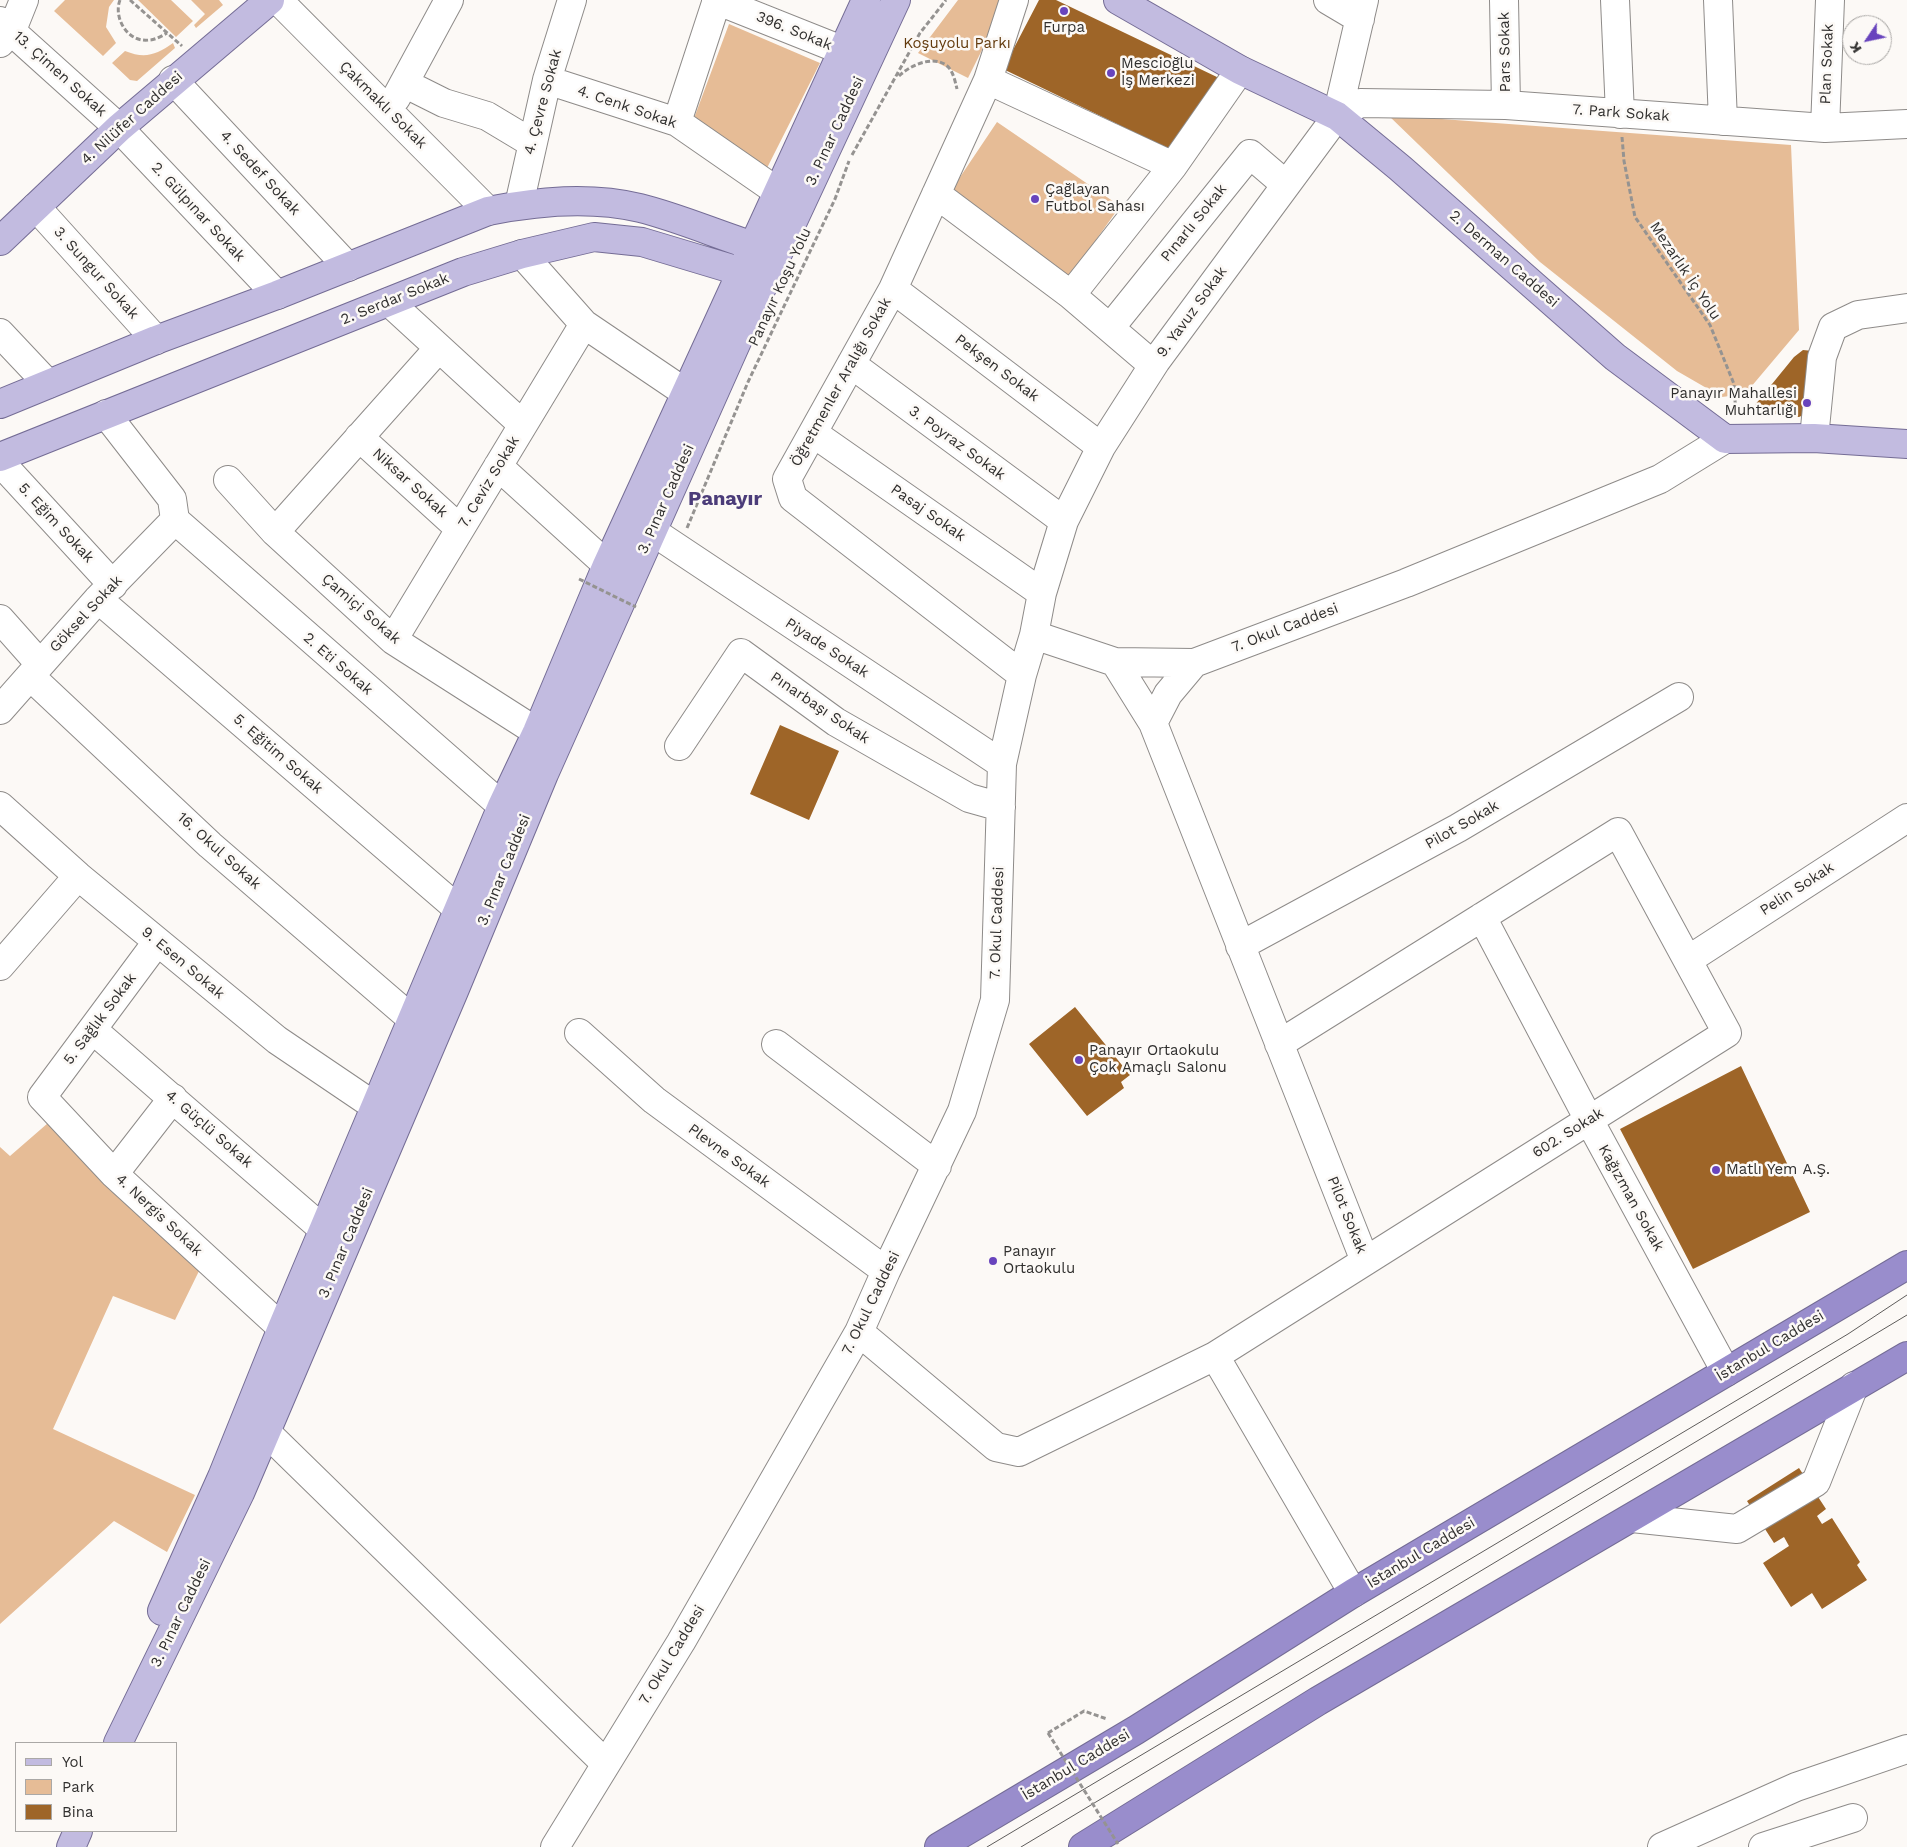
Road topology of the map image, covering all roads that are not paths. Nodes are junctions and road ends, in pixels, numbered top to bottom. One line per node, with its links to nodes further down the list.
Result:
1 (24, 0): 17 (street)
2 (270, 0): 20 (main road, 4. Nilüfer Caddesi)
3 (278, 0): 25 (street, Çakmaklı Sokak)
4 (449, 0): 23 (street)
5 (572, 0): 21 (street, 4. Çevre Sokak)
6 (717, 0): 18 (street, 396. Sokak); 29 (street)
7 (866, 0): 18 (main road, 3. Pınar Caddesi)
8 (896, 0): 41 (main road, 3. Pınar Caddesi)
9 (1014, 0): 22 (street, Öğretmenler Aralığı Sokak)
10 (1118, 0): 19 (main road, 2. Derman Caddesi)
11 (1328, 0): 16 (street)
12 (1504, 0): 24 (street, Pars Sokak)
13 (1616, 0): 26 (street)
14 (1718, 0): 28 (street)
15 (1830, 0): 32 (street, Plan Sokak)
16 (1362, 9): 27 (street, 9. Yavuz Sokak)
17 (4, 31): 31 (street, 13. Çimen Sokak)
18 (844, 51): 36 (main road, 3. Pınar Caddesi)
19 (1240, 70): 27 (main road, 2. Derman Caddesi); 34 (street)
20 (173, 80): 31 (main road, 4. Nilüfer Caddesi); 45 (street, 4. Sedef Sokak)
21 (547, 80): 29 (street, 4. Cenk Sokak); 33 (street, 4. Çevre Sokak)
22 (988, 80): 34 (street); 37 (street, Öğretmenler Aralığı Sokak)
23 (404, 83): 25 (street); 33 (street)
24 (1506, 105): 26 (street, 7. Park Sokak); 27 (street, 7. Park Sokak)
25 (390, 110): 40 (street, Çakmaklı Sokak)
26 (1620, 114): 28 (street, 7. Park Sokak)
27 (1337, 116): 35 (street, 9. Yavuz Sokak); 67 (main road, 2. Derman Caddesi)
28 (1723, 121): 32 (street, 7. Park Sokak)
29 (677, 122): 36 (street, 4. Cenk Sokak)
30 (1907, 124): 32 (street, 7. Park Sokak)
31 (119, 128): 39 (main road, 4. Nilüfer Caddesi); 47 (street, 2. Gülpınar Sokak)
32 (1825, 128)
33 (532, 143): 38 (street, 4. Çevre Sokak)
34 (1173, 166): 48 (street)
35 (1285, 184): 52 (street, Pınarlı Sokak); 58 (street, 9. Yavuz Sokak)
36 (778, 192): 44 (main road, 3. Pınar Caddesi)
37 (936, 194): 46 (street, Öğretmenler Aralığı Sokak); 48 (street)
38 (519, 205): 40 (main road); 44 (main road)
39 (36, 207): 42 (main road, 4. Nilüfer Caddesi); 55 (street, 3. Sungur Sokak)
40 (488, 211): 45 (main road)
41 (790, 229): 44 (main road); 54 (main road, 3. Pınar Caddesi)
42 (0, 241)
43 (522, 254): 44 (main road, 2. Serdar Sokak); 49 (main road, 2. Serdar Sokak); 51 (street)
44 (753, 259): 54 (main road); 60 (main road, 3. Pınar Caddesi)
45 (348, 267): 47 (main road)
46 (892, 289): 57 (street, Öğretmenler Aralığı Sokak); 69 (street, Pekşen Sokak)
47 (277, 295): 55 (main road)
48 (1071, 295): 52 (street)
49 (389, 302): 56 (street); 62 (main road, 2. Serdar Sokak)
50 (1907, 308): 66 (street)
51 (584, 324): 60 (street); 63 (street, 7. Ceviz Sokak)
52 (1110, 328): 58 (street)
53 (0, 333): 59 (street)
54 (739, 337): 77 (main road, 3. Pınar Caddesi)
55 (156, 340): 59 (main road)
56 (438, 349): 63 (street); 65 (street, Niksar Sokak)
57 (850, 364): 64 (street, Öğretmenler Aralığı Sokak); 75 (street, 3. Poyraz Sokak)
58 (1153, 365): 69 (street, 9. Yavuz Sokak)
59 (48, 384): 61 (main road)
60 (686, 393): 79 (main road, 3. Pınar Caddesi)
61 (0, 404)
62 (106, 414): 70 (main road, 2. Serdar Sokak); 74 (street)
63 (523, 425): 72 (street, 7. Ceviz Sokak)
64 (813, 433): 81 (street, Pasaj Sokak); 88 (street, Öğretmenler Aralığı Sokak)
65 (359, 437): 76 (street, Niksar Sokak); 78 (street, Niksar Sokak)
66 (1814, 438): 67 (main road); 68 (main road)
67 (1731, 439): 86 (street, 7. Okul Caddesi)
68 (1907, 444)
69 (1101, 447): 75 (street, 9. Yavuz Sokak)
70 (0, 457)
71 (0, 462): 80 (street, 5. Eğim Sokak)
72 (498, 466): 76 (street, 7. Ceviz Sokak); 79 (street)
73 (228, 480): 78 (street, Çamiçi Sokak)
74 (175, 520): 80 (street, Göksel Sokak); 96 (street, 2. Eti Sokak)
75 (1064, 521): 81 (street, 9. Yavuz Sokak)
76 (460, 529): 84 (street, 7. Ceviz Sokak)
77 (652, 531): 94 (street, Piyade Sokak); 128 (main road, 3. Pınar Caddesi)
78 (275, 532): 84 (street, Çamiçi Sokak)
79 (607, 565): 92 (main road, 3. Pınar Caddesi)
80 (106, 592): 87 (street, Göksel Sokak); 100 (street, 5. Eğitim Sokak)
81 (1042, 593): 83 (street, 9. Yavuz Sokak)
82 (0, 619): 87 (street, 16. Okul Sokak)
83 (1034, 634): 85 (street, 7. Okul Caddesi); 88 (street, 7. Okul Caddesi)
84 (393, 640): 92 (street, Çamiçi Sokak)
85 (1115, 662): 86 (street, 7. Okul Caddesi); 91 (street, Pilot Sokak)
86 (1194, 663): 91 (street)
87 (35, 670): 90 (street, Göksel Sokak); 106 (street, 16. Okul Sokak)
88 (1022, 675): 94 (street, 7. Okul Caddesi)
89 (1679, 697): 103 (street, Pilot Sokak)
90 (0, 710)
91 (1153, 723): 103 (street, Pilot Sokak)
92 (537, 732): 96 (main road, 3. Pınar Caddesi)
93 (679, 746): 97 (street, Pınarbaşı Sokak)
94 (1002, 764): 97 (street, 7. Okul Caddesi)
95 (0, 806): 99 (street, 9. Esen Sokak)
96 (502, 806): 100 (main road, 3. Pınar Caddesi)
97 (1001, 807): 115 (street, 7. Okul Caddesi)
98 (1907, 818): 104 (street, Pelin Sokak)
99 (78, 876): 102 (street, 9. Esen Sokak); 105 (street)
100 (458, 909): 106 (main road, 3. Pınar Caddesi)
101 (1482, 917): 104 (street, 602. Sokak); 110 (street); 114 (street, Kağızman Sokak)
102 (158, 942): 107 (street, 5. Sağlık Sokak); 113 (street, 9. Esen Sokak)
103 (1240, 946): 110 (street, Pilot Sokak)
104 (1688, 960): 114 (street, 602. Sokak)
105 (0, 966)
106 (413, 1020): 113 (main road, 3. Pınar Caddesi)
107 (93, 1030): 111 (street, 5. Sağlık Sokak); 112 (street, 4. Güçlü Sokak)
108 (579, 1033): 120 (street, Plevne Sokak)
109 (776, 1044): 115 (street)
110 (1279, 1044): 118 (street, Pilot Sokak)
111 (42, 1097): 116 (street, 4. Nergis Sokak)
112 (173, 1098): 116 (street); 117 (street, 4. Güçlü Sokak)
113 (376, 1107): 117 (main road, 3. Pınar Caddesi)
114 (1589, 1120): 118 (street, 602. Sokak); 125 (street, Kağızman Sokak)
115 (937, 1166): 120 (street, 7. Okul Caddesi)
116 (114, 1174): 121 (street, 4. Nergis Sokak)
117 (324, 1230): 121 (main road, 3. Pınar Caddesi)
118 (1365, 1261): 123 (street, 602. Sokak)
119 (1907, 1265): 125 (highway, İstanbul Caddesi)
120 (886, 1271): 122 (street, 7. Okul Caddesi)
121 (282, 1328): 127 (main road, 3. Pınar Caddesi)
122 (859, 1332): 123 (street, 602. Sokak); 134 (street, 7. Okul Caddesi)
123 (1215, 1356): 130 (street)
124 (1907, 1356): 126 (highway)
125 (1726, 1372): 130 (highway, İstanbul Caddesi)
126 (1854, 1386): 129 (highway); 129 (street)
127 (249, 1409): 128 (street); 131 (main road, 3. Pınar Caddesi)
128 (266, 1432): 132 (main road, 3. Pınar Caddesi); 134 (street)
129 (1632, 1518): 143 (highway)
130 (1353, 1593): 142 (highway, İstanbul Caddesi)
131 (103, 1742)
132 (118, 1742)
133 (1907, 1749): 144 (street)
134 (606, 1764): 141 (street, 7. Okul Caddesi)
135 (1852, 1818): 138 (street)
136 (64, 1832): 139 (main road)
137 (78, 1832): 140 (main road)
138 (1813, 1839): 145 (street)
139 (56, 1847)
140 (70, 1847)
141 (555, 1847)
142 (940, 1847)
143 (1082, 1847)
144 (1662, 1847)
145 (1763, 1847)

